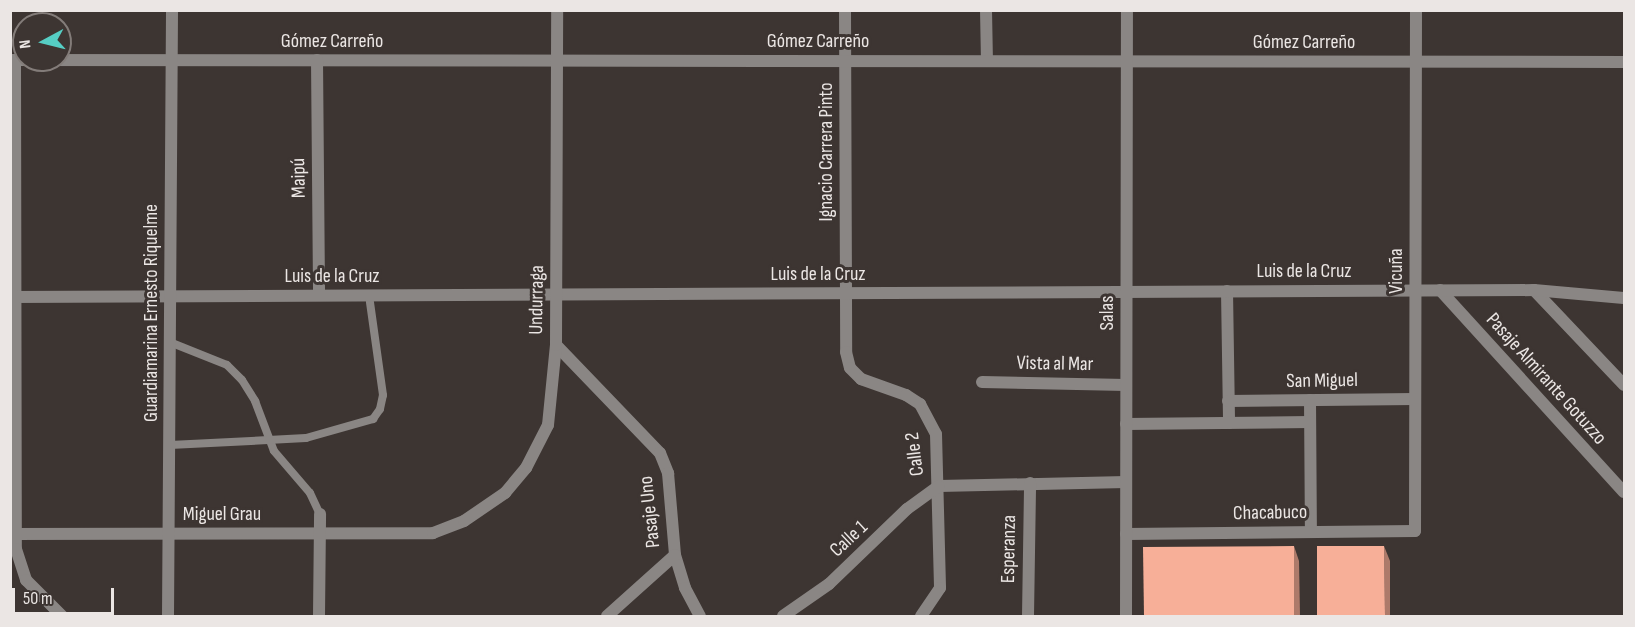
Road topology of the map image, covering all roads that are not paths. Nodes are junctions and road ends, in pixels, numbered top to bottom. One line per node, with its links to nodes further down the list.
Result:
1 (172, 10): 8 (street, Guardiamarina Ernesto Riquelme)
2 (557, 10): 10 (street, Undurraga)
3 (845, 10): 11 (street, Ignacio Carrera Pinto)
4 (986, 10): 12 (street)
5 (1127, 10): 13 (street, Salas)
6 (1416, 10): 14 (street, Vicuña)
7 (72, 60): 8 (street, Gómez Carreño)
8 (172, 60): 9 (street, Gómez Carreño); 25 (street, Guardiamarina Ernesto Riquelme)
9 (317, 60): 10 (street, Gómez Carreño); 24 (street, Maipú)
10 (557, 61): 11 (street, Gómez Carreño); 23 (street, Undurraga)
11 (845, 61): 12 (street, Gómez Carreño); 22 (street, Ignacio Carrera Pinto)
12 (987, 61): 13 (street, Gómez Carreño)
13 (1127, 62): 14 (street, Gómez Carreño); 21 (street, Salas)
14 (1416, 62): 15 (street, Gómez Carreño); 20 (street, Vicuña)
15 (1624, 62)
16 (13, 72): 26 (street)
17 (1440, 290): 18 (street, Luis de la Cruz); 20 (street, Luis de la Cruz); 45 (street, Pasaje Almirante Gotuzzo)
18 (1534, 290): 27 (street, Luis de la Cruz); 32 (street)
19 (1227, 291): 20 (street, Luis de la Cruz); 21 (street, Luis de la Cruz); 36 (street)
20 (1416, 291): 34 (street, Vicuña)
21 (1126, 292): 22 (street, Luis de la Cruz); 33 (street, Salas)
22 (847, 293): 23 (street, Luis de la Cruz); 44 (street, Calle 2)
23 (557, 294): 24 (street, Luis de la Cruz); 30 (street, Undurraga)
24 (319, 295): 25 (street, Luis de la Cruz)
25 (172, 296): 26 (street, Luis de la Cruz); 29 (street, Guardiamarina Ernesto Riquelme)
26 (13, 297): 50 (street)
27 (1624, 298)
28 (370, 302): 40 (lane)
29 (171, 343): 40 (lane); 41 (street, Guardiamarina Ernesto Riquelme)
30 (556, 345): 49 (street, Undurraga); 54 (street, Pasaje Uno)
31 (982, 382): 33 (street, Vista al Mar)
32 (1624, 385)
33 (1126, 386): 39 (street, Salas)
34 (1415, 399): 35 (street, San Miguel); 47 (street, Vicuña)
35 (1310, 400): 36 (street, San Miguel); 37 (street)
36 (1228, 401): 38 (street)
37 (1310, 422): 38 (street, San Miguel); 48 (street)
38 (1228, 423): 39 (street, San Miguel)
39 (1126, 424): 42 (street, Salas)
40 (268, 439): 41 (lane); 46 (lane)
41 (170, 445): 51 (street, Guardiamarina Ernesto Riquelme)
42 (1126, 482): 43 (street); 53 (street, Salas)
43 (1030, 483): 44 (street); 62 (street, Esperanza)
44 (939, 486): 60 (street, Calle 1); 61 (street, Calle 2)
45 (1624, 492)
46 (320, 514): 52 (street)
47 (1415, 531): 48 (street, Chacabuco)
48 (1311, 532): 53 (street, Chacabuco)
49 (433, 533): 52 (street, Miguel Grau)
50 (13, 534): 51 (street, Miguel Grau); 55 (street)
51 (168, 534): 52 (street, Miguel Grau); 56 (street, Guardiamarina Ernesto Riquelme)
52 (320, 534): 57 (street)
53 (1126, 534): 63 (street, Salas)
54 (675, 555): 58 (street, Pasaje Uno); 59 (street)
55 (62, 616)
56 (168, 616)
57 (319, 616)
58 (607, 616)
59 (700, 616)
60 (783, 616)
61 (921, 616)
62 (1028, 616)
63 (1126, 616)

